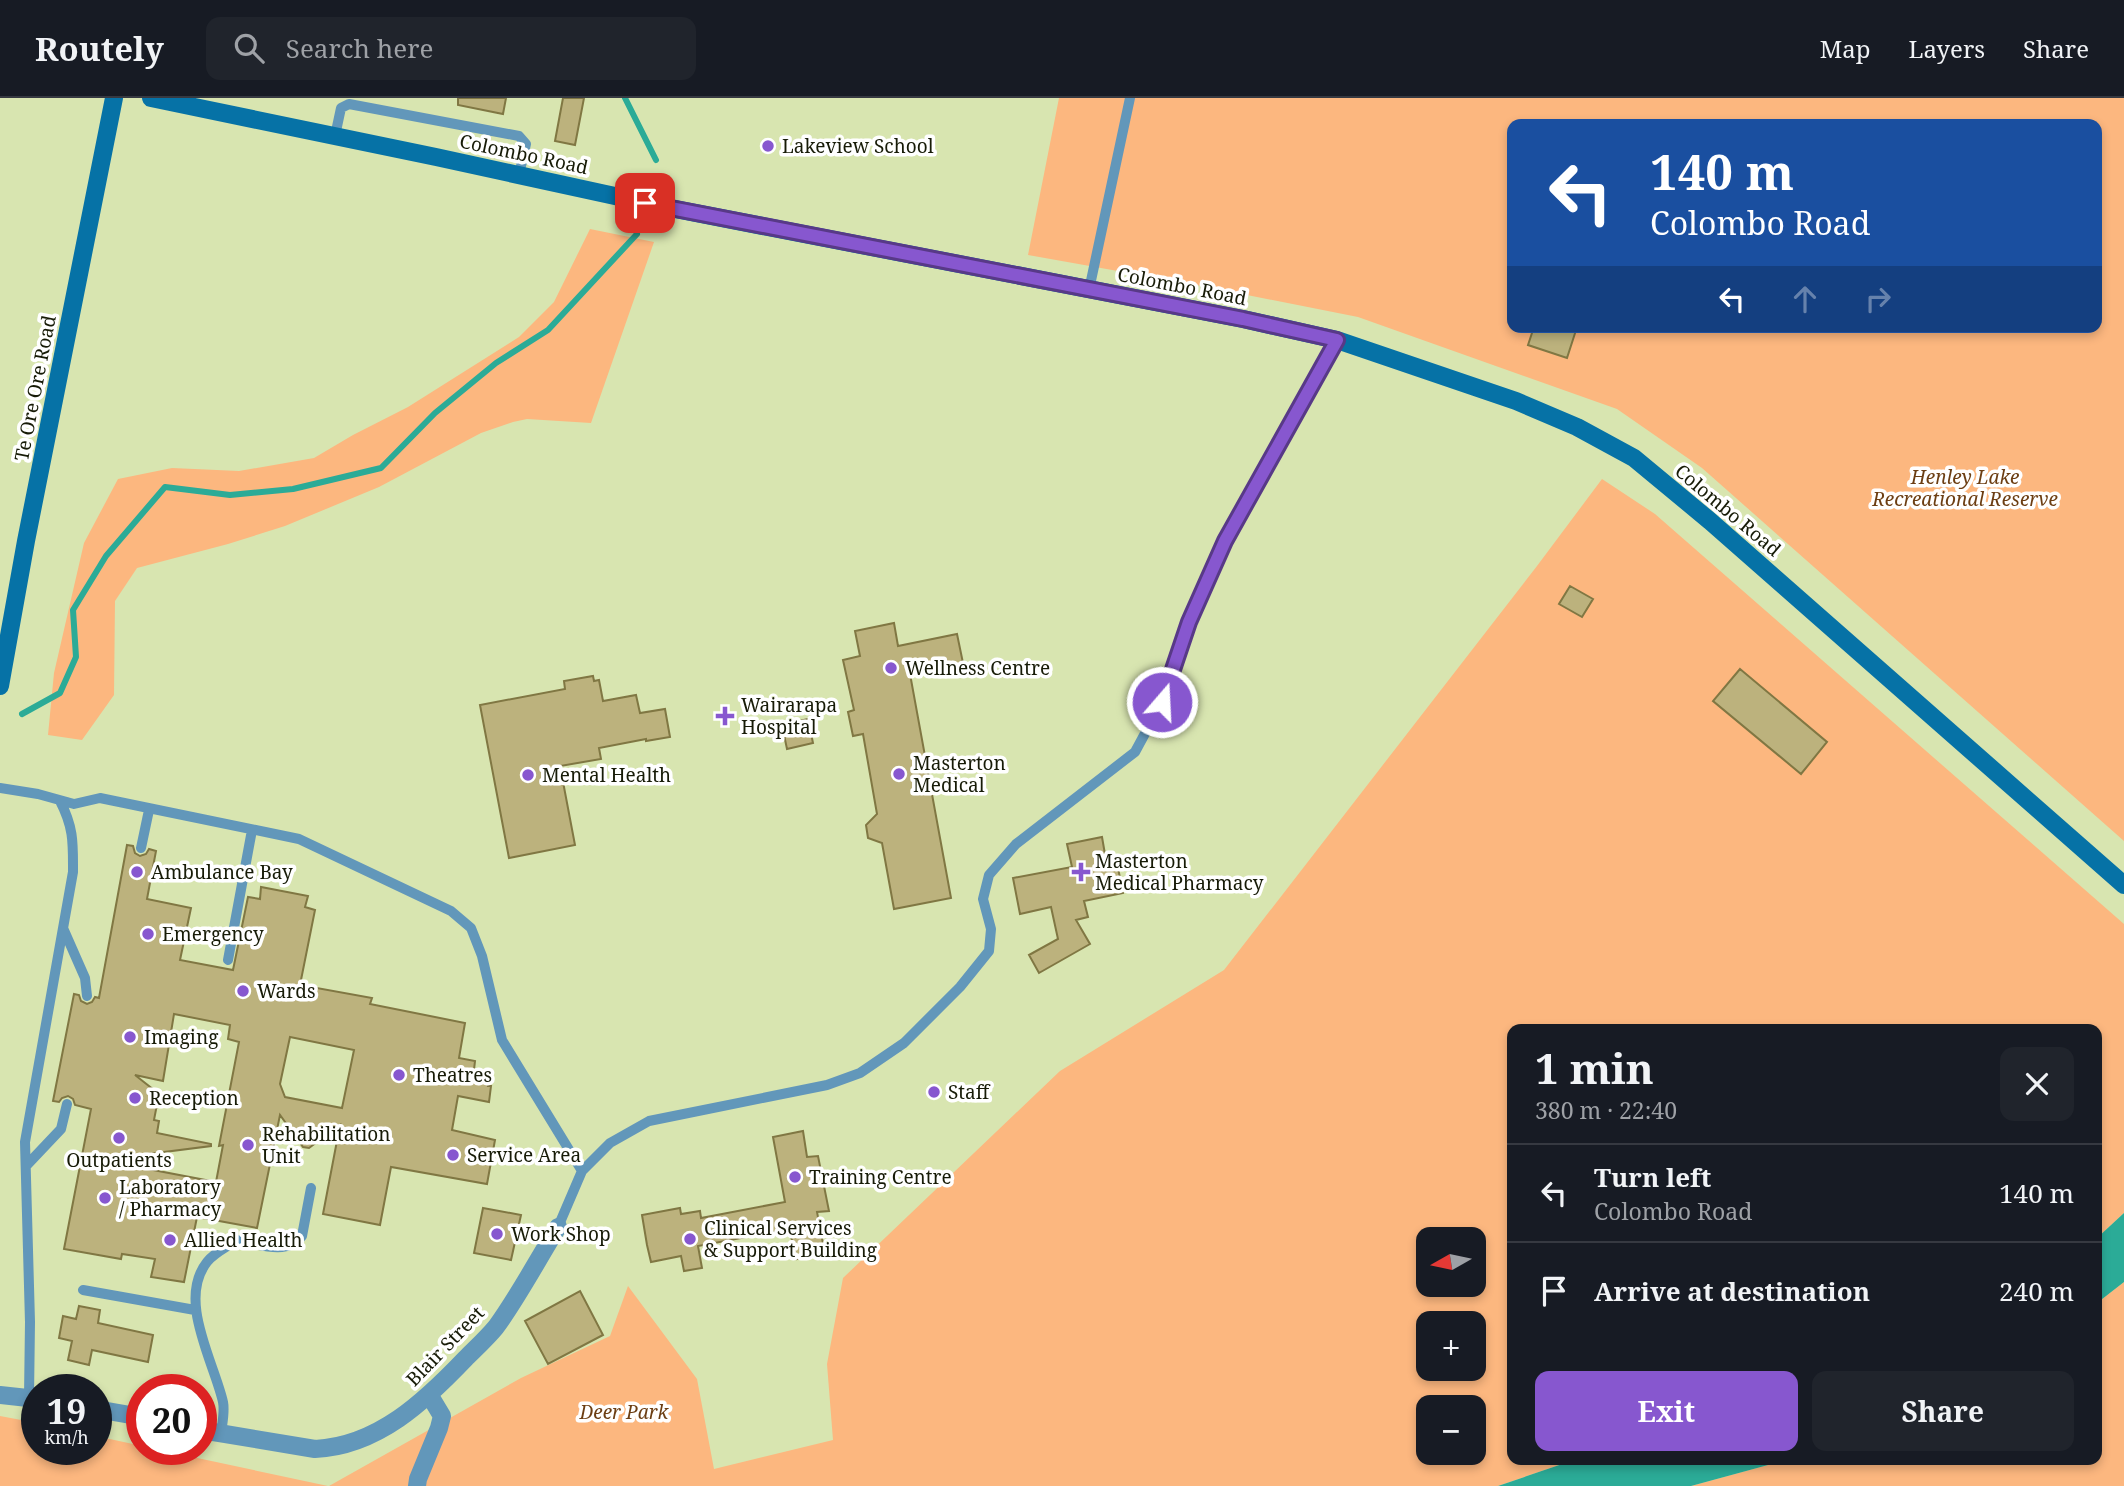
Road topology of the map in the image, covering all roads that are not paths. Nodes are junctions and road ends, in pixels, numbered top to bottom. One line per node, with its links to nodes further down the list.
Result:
1 (114, 98): 8 (street, Te Ore Ore Road)
2 (151, 98): 4 (street, Colombo Road)
3 (1130, 98): 6 (lane)
4 (335, 135): 5 (street, Colombo Road); 5 (lane)
5 (519, 175): 6 (street, Colombo Road)
6 (1089, 290): 7 (street, Colombo Road)
7 (1337, 340): 14 (street, Colombo Road); 20 (lane)
8 (0, 686)
9 (0, 788): 10 (lane)
10 (60, 802): 11 (lane); 15 (lane)
11 (149, 810): 12 (lane); 13 (lane)
12 (252, 830): 16 (lane); 20 (lane)
13 (141, 848)
14 (2124, 884)
15 (63, 928): 17 (lane); 19 (lane)
16 (228, 960)
17 (87, 996)
18 (67, 1104): 19 (lane)
19 (26, 1166): 25 (lane)
20 (582, 1171): 22 (lane)
21 (311, 1188): 24 (lane)
22 (558, 1227): 27 (street, Blair Street)
23 (83, 1290): 24 (lane)
24 (195, 1310): 30 (lane)
25 (32, 1374)
26 (0, 1395): 28 (street)
27 (430, 1396): 30 (street, Blair Street); 31 (street)
28 (21, 1397)
29 (217, 1433): 30 (street, Blair Street)
30 (222, 1434)
31 (417, 1486)

